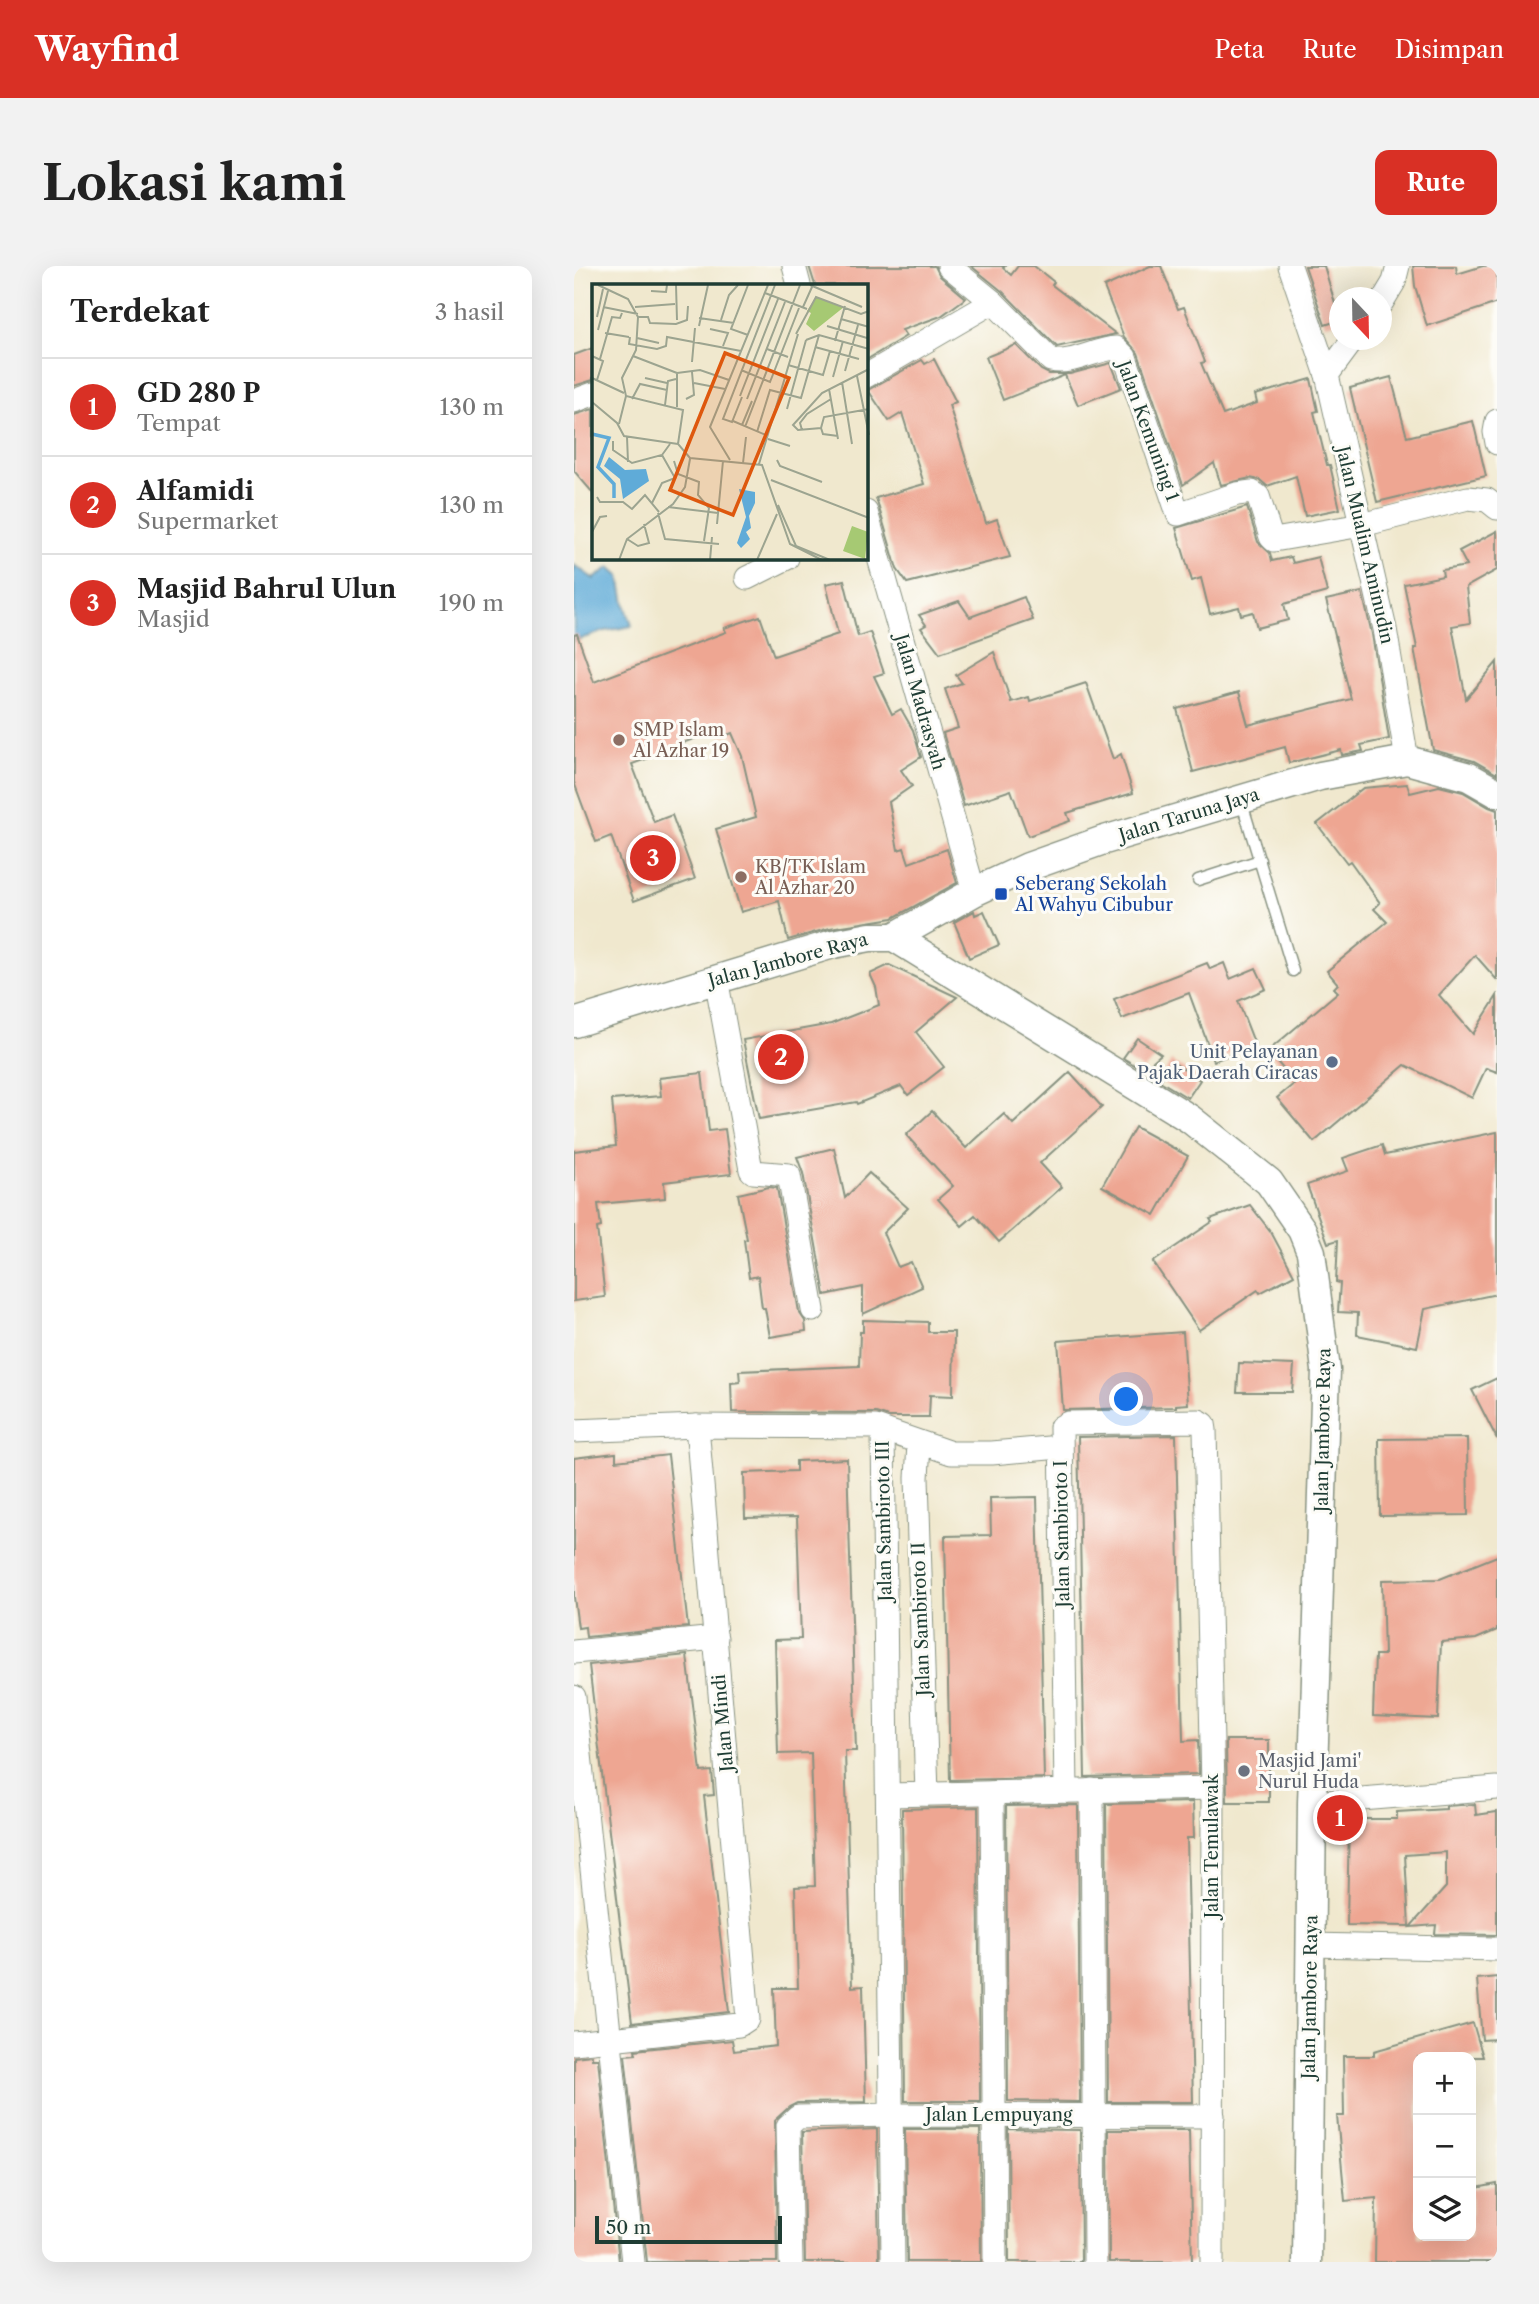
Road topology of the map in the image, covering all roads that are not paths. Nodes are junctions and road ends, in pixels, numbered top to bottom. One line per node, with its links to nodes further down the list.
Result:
1 (793, 266): 5 (street)
2 (949, 266): 7 (street)
3 (1290, 266): 9 (street, Jalan Mualim Aminudin)
4 (1398, 266): 6 (street)
5 (799, 284)
6 (1391, 287)
7 (993, 302): 10 (street); 17 (street, Jalan Kemuning 1)
8 (1345, 350): 9 (street)
9 (1327, 374): 17 (street, Jalan Mualim Aminudin)
10 (868, 375)
11 (592, 394): 12 (street)
12 (574, 401)
13 (1497, 421): 14 (street)
14 (1497, 443)
15 (1497, 508): 17 (street)
16 (868, 520): 25 (street, Jalan Madrasyah)
17 (1362, 525): 20 (street, Jalan Mualim Aminudin)
18 (784, 560): 19 (street)
19 (747, 578)
20 (1407, 760): 21 (street, Jalan Taruna Jaya); 22 (street, Jalan Taruna Jaya)
21 (1497, 793)
22 (1241, 799): 23 (lane); 25 (street, Jalan Taruna Jaya)
23 (1260, 860): 24 (lane); 27 (lane)
24 (1198, 880)
25 (974, 892): 26 (street, Jalan Taruna Jaya)
26 (894, 937): 28 (street, Jalan Jambore Raya); 47 (street, Jalan Jambore Raya)
27 (1293, 971)
28 (716, 978): 29 (street, Jalan Jambore Raya); 30 (street)
29 (574, 1023)
30 (813, 1310)
31 (698, 1426): 32 (street, Jalan Sambiroto III); 34 (street, Jalan Sambiroto III); 37 (street, Jalan Mindi)
32 (881, 1430): 35 (street); 46 (street, Jalan Sambiroto III)
33 (1205, 1430): 36 (street, Jalan Sambiroto I); 40 (street, Jalan Temulawak)
34 (574, 1431)
35 (919, 1444): 36 (street); 45 (street, Jalan Sambiroto II)
36 (1060, 1447): 43 (street, Jalan Sambiroto I)
37 (716, 1638): 38 (street); 50 (street, Jalan Mindi)
38 (574, 1652)
39 (574, 1697): 50 (street)
40 (1213, 1788): 42 (street); 55 (street, Jalan Temulawak)
41 (1497, 1788): 47 (street)
42 (1092, 1790): 43 (street); 54 (street)
43 (1066, 1791): 44 (street)
44 (992, 1793): 45 (street); 53 (street)
45 (927, 1794): 46 (street)
46 (888, 1795): 52 (street, Jalan Sambiroto III)
47 (1312, 1804): 48 (street, Jalan Jambore Raya)
48 (1311, 1945): 49 (street); 62 (street, Jalan Jambore Raya)
49 (1497, 1949)
50 (611, 2039): 51 (street); 56 (street)
51 (574, 2043)
52 (892, 2115): 53 (street, Jalan Lempuyang); 57 (street, Jalan Lempuyang); 58 (street, Jalan Sambiroto III)
53 (995, 2115): 54 (street, Jalan Lempuyang); 59 (street)
54 (1095, 2116): 55 (street, Jalan Lempuyang); 60 (street)
55 (1213, 2116): 61 (street, Jalan Temulawak)
56 (633, 2262)
57 (791, 2262)
58 (893, 2262)
59 (995, 2262)
60 (1095, 2262)
61 (1212, 2262)
62 (1307, 2262)

